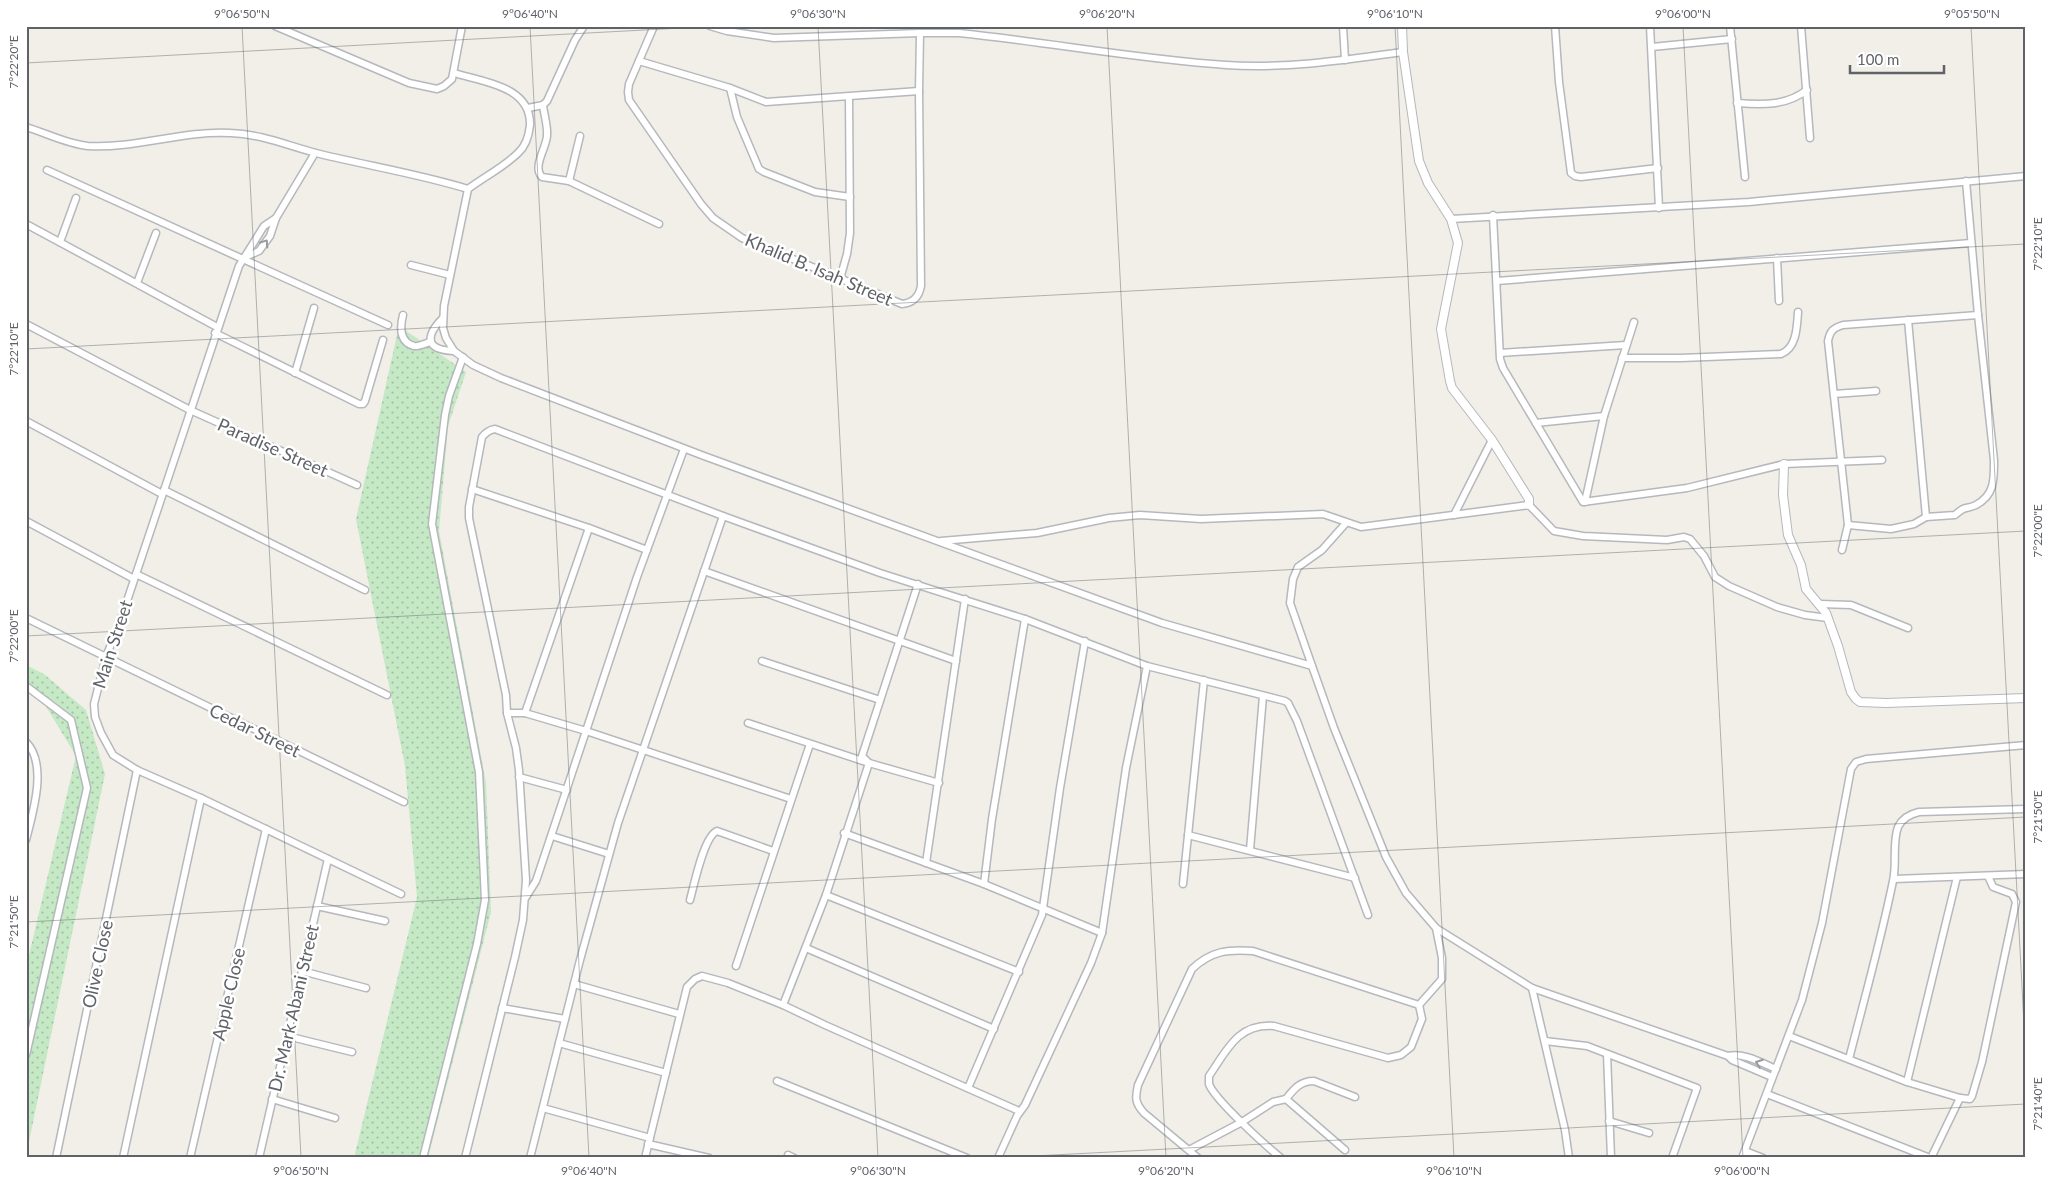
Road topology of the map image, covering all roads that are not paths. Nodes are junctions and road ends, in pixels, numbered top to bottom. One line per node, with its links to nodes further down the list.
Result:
1 (275, 26): 18 (street)
2 (462, 26): 18 (street)
3 (584, 26): 24 (street)
4 (654, 26): 17 (street, Khalid B. Isah Street)
5 (710, 26): 12 (street)
6 (1343, 26): 16 (street)
7 (1402, 26): 15 (street)
8 (1555, 26): 30 (street)
9 (1650, 26): 14 (street)
10 (1730, 26): 13 (street)
11 (1801, 26): 20 (street)
12 (920, 32): 16 (street); 21 (street, Khalid B. Isah Street)
13 (1732, 39): 14 (street); 23 (street)
14 (1652, 47): 30 (street)
15 (1403, 52): 16 (street); 42 (street)
16 (1345, 60)
17 (639, 61): 19 (street); 52 (street, Khalid B. Isah Street)
18 (454, 73): 25 (street)
19 (730, 88): 22 (street); 37 (street)
20 (1807, 90): 23 (street); 28 (street)
21 (919, 91): 22 (street); 52 (street, Khalid B. Isah Street)
22 (849, 97): 37 (street)
23 (1737, 103): 33 (street)
24 (543, 105): 25 (street); 34 (street)
25 (528, 108): 36 (street)
26 (26, 127): 29 (street)
27 (580, 136): 34 (street)
28 (1810, 138)
29 (315, 153): 36 (street); 41 (street, Main Street)
30 (1658, 168): 39 (street)
31 (47, 170): 48 (street)
32 (2026, 176): 35 (street)
33 (1745, 178)
34 (569, 181): 44 (street)
35 (1966, 182): 39 (street); 47 (street)
36 (468, 189): 51 (street)
37 (850, 197): 52 (street)
38 (76, 198): 46 (street)
39 (1659, 208): 40 (street)
40 (1493, 215): 42 (street); 53 (street)
41 (276, 218): 48 (street, Main Street); 48 (street, Main Street, one-way to 41)
42 (1451, 219): 80 (street)
43 (26, 224): 46 (street)
44 (660, 224)
45 (156, 233): 54 (street)
46 (60, 242): 54 (street)
47 (1971, 243): 49 (street); 59 (street)
48 (243, 258): 64 (street); 65 (street, Main Street)
49 (1776, 258): 53 (street); 55 (street)
50 (411, 265): 51 (street)
51 (450, 275): 60 (street)
52 (840, 279)
53 (1497, 281): 70 (street)
54 (137, 283): 65 (street)
55 (1779, 301)
56 (314, 308): 73 (street)
57 (1798, 312): 72 (street)
58 (403, 315): 67 (street)
59 (1978, 315): 61 (street); 93 (street)
60 (443, 318): 67 (street); 69 (street)
61 (1908, 320): 75 (street); 93 (street)
62 (1634, 322): 68 (street)
63 (26, 324): 76 (street, Paradise Street)
64 (388, 325)
65 (216, 330): 73 (street); 76 (street, Main Street)
66 (383, 340): 73 (street)
67 (430, 342): 69 (street)
68 (1626, 345): 70 (street); 72 (street)
69 (454, 351): 71 (street)
70 (1500, 353): 79 (street)
71 (463, 358): 81 (street); 215 (street)
72 (1622, 358): 77 (street)
73 (295, 373)
74 (1876, 391): 75 (street)
75 (1834, 394): 83 (street)
76 (190, 410): 85 (street, Paradise Street); 87 (street, Main Street)
77 (1604, 416): 79 (street); 89 (street)
78 (26, 421): 87 (street)
79 (1536, 423): 89 (street)
80 (1492, 440): 90 (street); 91 (street)
81 (684, 449): 88 (street); 98 (street)
82 (1882, 460): 83 (street)
83 (1842, 461): 84 (street); 96 (street)
84 (1784, 464): 89 (street); 106 (street)
85 (357, 484)
86 (472, 489): 88 (street); 97 (street); 124 (street)
87 (163, 492): 102 (street, Main Street); 104 (street)
88 (667, 495): 92 (street); 99 (street)
89 (1585, 502)
90 (1529, 505): 91 (street); 108 (street)
91 (1454, 515): 95 (street)
92 (723, 516): 101 (street); 103 (street)
93 (1926, 517): 96 (street)
94 (26, 521): 102 (street)
95 (1346, 523): 98 (street); 117 (street)
96 (1848, 525): 100 (street)
97 (589, 528): 99 (street); 125 (street)
98 (937, 541): 117 (street)
99 (647, 550): 127 (street)
100 (1842, 550)
101 (704, 571): 112 (street); 131 (street)
102 (135, 576): 113 (street, Main Street); 120 (street)
103 (918, 584): 105 (street); 112 (street)
104 (365, 590)
105 (965, 599): 109 (street); 115 (street)
106 (1820, 604): 108 (street); 110 (street)
107 (26, 618): 113 (street, Cedar Street)
108 (1828, 618): 122 (street)
109 (1025, 619): 111 (street); 156 (street)
110 (1908, 628)
111 (1085, 641): 116 (street); 163 (street)
112 (899, 642): 115 (street); 123 (street)
113 (106, 657): 133 (street, Main Street); 139 (street, Cedar Street)
114 (762, 661): 123 (street)
115 (956, 662): 135 (street)
116 (1147, 666): 118 (street); 167 (street)
117 (1312, 666): 166 (street)
118 (1204, 680): 121 (street); 143 (street)
119 (26, 686): 187 (street)
120 (387, 694)
121 (1263, 696): 147 (street); 154 (street)
122 (2026, 698)
123 (880, 700): 132 (street)
124 (507, 713): 125 (street); 134 (street)
125 (525, 713): 127 (street)
126 (748, 722): 129 (street)
127 (586, 731): 131 (street); 136 (street)
128 (26, 742): 145 (street)
129 (810, 744): 132 (street); 138 (street)
130 (2026, 746): 182 (street)
131 (644, 750): 138 (street); 148 (street)
132 (868, 762): 135 (street); 142 (street)
133 (137, 770): 137 (street, Main Street); 211 (street, Olive Close)
134 (519, 777): 136 (street); 160 (street)
135 (939, 783): 150 (street)
136 (567, 790): 144 (street)
137 (201, 798): 141 (street, Main Street); 212 (street)
138 (791, 800): 146 (street)
139 (404, 802)
140 (2026, 809): 155 (street)
141 (266, 829): 149 (street, Main Street); 213 (street, Apple Close)
142 (844, 833): 150 (street); 159 (street)
143 (1188, 835): 147 (street); 157 (street)
144 (552, 836): 148 (street); 160 (street)
145 (26, 840)
146 (773, 850): 161 (street); 169 (street)
147 (1250, 850): 154 (street)
148 (609, 854): 172 (street)
149 (328, 859): 158 (street, Main Street); 162 (street, Dr. Mark Abani Street)
150 (926, 862): 156 (street)
151 (2026, 874): 152 (street)
152 (1988, 876): 153 (street); 198 (street)
153 (1957, 877): 155 (street); 194 (street)
154 (1355, 878): 164 (street)
155 (1894, 878): 189 (street)
156 (984, 884): 163 (street)
157 (1183, 884)
158 (401, 894)
159 (826, 894): 168 (street); 171 (street)
160 (524, 899): 177 (street)
161 (690, 900)
162 (317, 906): 165 (street); 170 (street, Dr. Mark Abani Street)
163 (1043, 909): 167 (street); 171 (street)
164 (1368, 915)
165 (385, 921)
166 (1436, 928): 174 (street); 176 (street)
167 (1102, 933): 202 (street)
168 (806, 948): 175 (street); 180 (street)
169 (736, 966)
170 (302, 971): 173 (street); 181 (street, Dr. Mark Abani Street)
171 (1019, 972): 180 (street)
172 (574, 984): 178 (street); 179 (street)
173 (366, 988)
174 (1532, 988): 183 (street); 188 (street)
175 (784, 1005): 178 (street); 195 (street)
176 (1418, 1005): 205 (street); 208 (street)
177 (502, 1008): 179 (street); 216 (street)
178 (679, 1014): 191 (street)
179 (565, 1018): 184 (street)
180 (994, 1029): 195 (street)
181 (287, 1036): 185 (street); 200 (street, Dr. Mark Abani Street)
182 (1789, 1036): 189 (street); 190 (street)
183 (1545, 1041): 186 (street); 224 (street)
184 (559, 1043): 191 (street); 201 (street)
185 (352, 1052)
186 (1607, 1054): 204 (street); 226 (street)
187 (26, 1055)
188 (1728, 1056): 190 (street, one-way to 188); 192 (street)
189 (1849, 1059): 194 (street)
190 (1776, 1069): 192 (street)
191 (666, 1073): 207 (street)
192 (1772, 1077): 196 (street)
193 (777, 1081): 220 (street)
194 (1907, 1082): 198 (street)
195 (968, 1088): 202 (street)
196 (1767, 1094): 210 (street); 228 (street)
197 (1355, 1097): 199 (street)
198 (1960, 1098): 228 (street)
199 (1286, 1099): 205 (street); 209 (street)
200 (272, 1100): 203 (street); 214 (street, Dr. Mark Abani Street)
201 (543, 1108): 207 (street); 217 (street)
202 (1019, 1111): 221 (street)
203 (335, 1118)
204 (1610, 1121): 206 (street); 225 (street)
205 (1242, 1122): 208 (street); 223 (street)
206 (1649, 1133)
207 (649, 1141): 218 (street); 219 (street)
208 (1189, 1150): 222 (street)
209 (1344, 1150)
210 (1744, 1154): 227 (street)
211 (56, 1158)
212 (123, 1158)
213 (190, 1158)
214 (259, 1158)
215 (423, 1158)
216 (465, 1158)
217 (530, 1158)
218 (645, 1158)
219 (709, 1158)
220 (967, 1158)
221 (998, 1158)
222 (1198, 1158)
223 (1281, 1158)
224 (1569, 1158)
225 (1611, 1158)
226 (1672, 1158)
227 (1763, 1158)
228 (1931, 1158)

